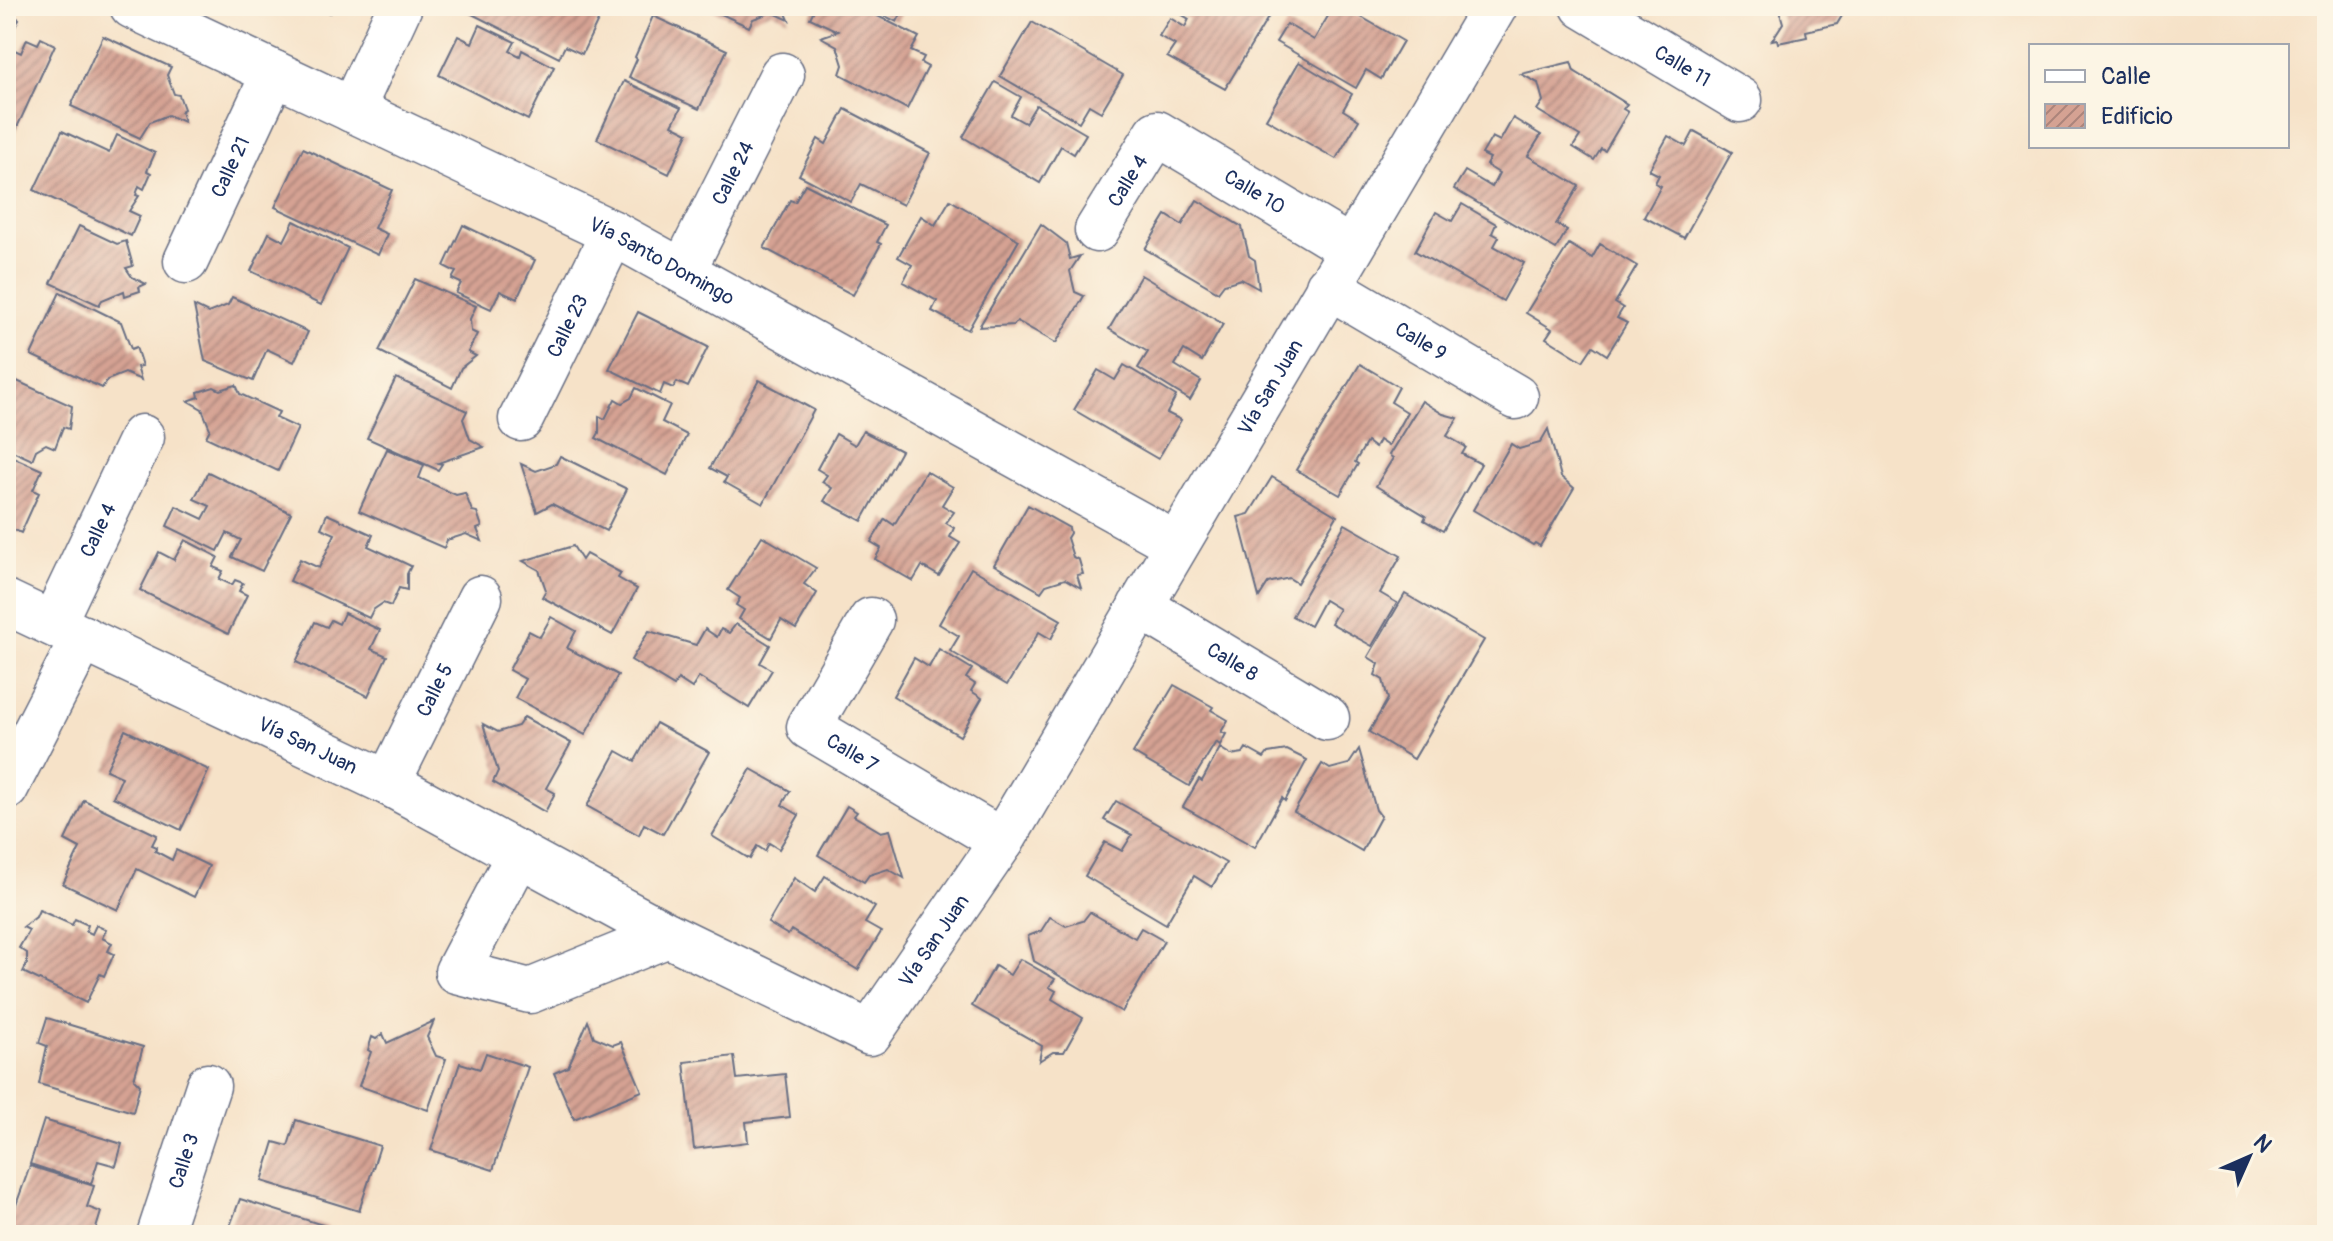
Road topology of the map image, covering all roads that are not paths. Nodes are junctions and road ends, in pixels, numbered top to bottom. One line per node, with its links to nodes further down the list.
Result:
1 (132, 6): 5 (street, Vía Santo Domingo)
2 (400, 6): 8 (street)
3 (1583, 6): 7 (street, Calle 11)
4 (1484, 10): 12 (street, Vía San Juan)
5 (274, 73): 8 (street, Vía Santo Domingo); 13 (street, Calle 21)
6 (782, 75): 14 (street, Calle 24)
7 (1740, 100)
8 (352, 110): 11 (street, Vía Santo Domingo)
9 (1157, 133): 10 (street, Calle 4); 12 (street, Calle 10)
10 (1097, 230)
11 (613, 233): 14 (street, Vía Santo Domingo); 17 (street, Calle 23)
12 (1351, 249): 15 (street, Vía San Juan)
13 (186, 261)
14 (683, 271): 19 (street, Vía Santo Domingo)
15 (1328, 286): 16 (street, Calle 9); 19 (street, Vía San Juan)
16 (1516, 397)
17 (521, 419)
18 (142, 437): 24 (street, Calle 4)
19 (1176, 544): 22 (street, Vía San Juan)
20 (480, 598): 26 (street, Calle 5)
21 (6, 602): 24 (street, Vía San Juan)
22 (1140, 606): 25 (street, Calle 8); 28 (street, Vía San Juan)
23 (871, 620): 28 (street, Calle 7)
24 (68, 631): 26 (street, Vía San Juan); 27 (street, Calle 4)
25 (1327, 718)
26 (388, 783): 29 (street, Vía San Juan)
27 (6, 788)
28 (1002, 841): 30 (street, Vía San Juan)
29 (519, 854): 30 (street, Vía San Juan); 30 (street)
30 (668, 935)
31 (208, 1086): 32 (street, Calle 3)
32 (159, 1235)

